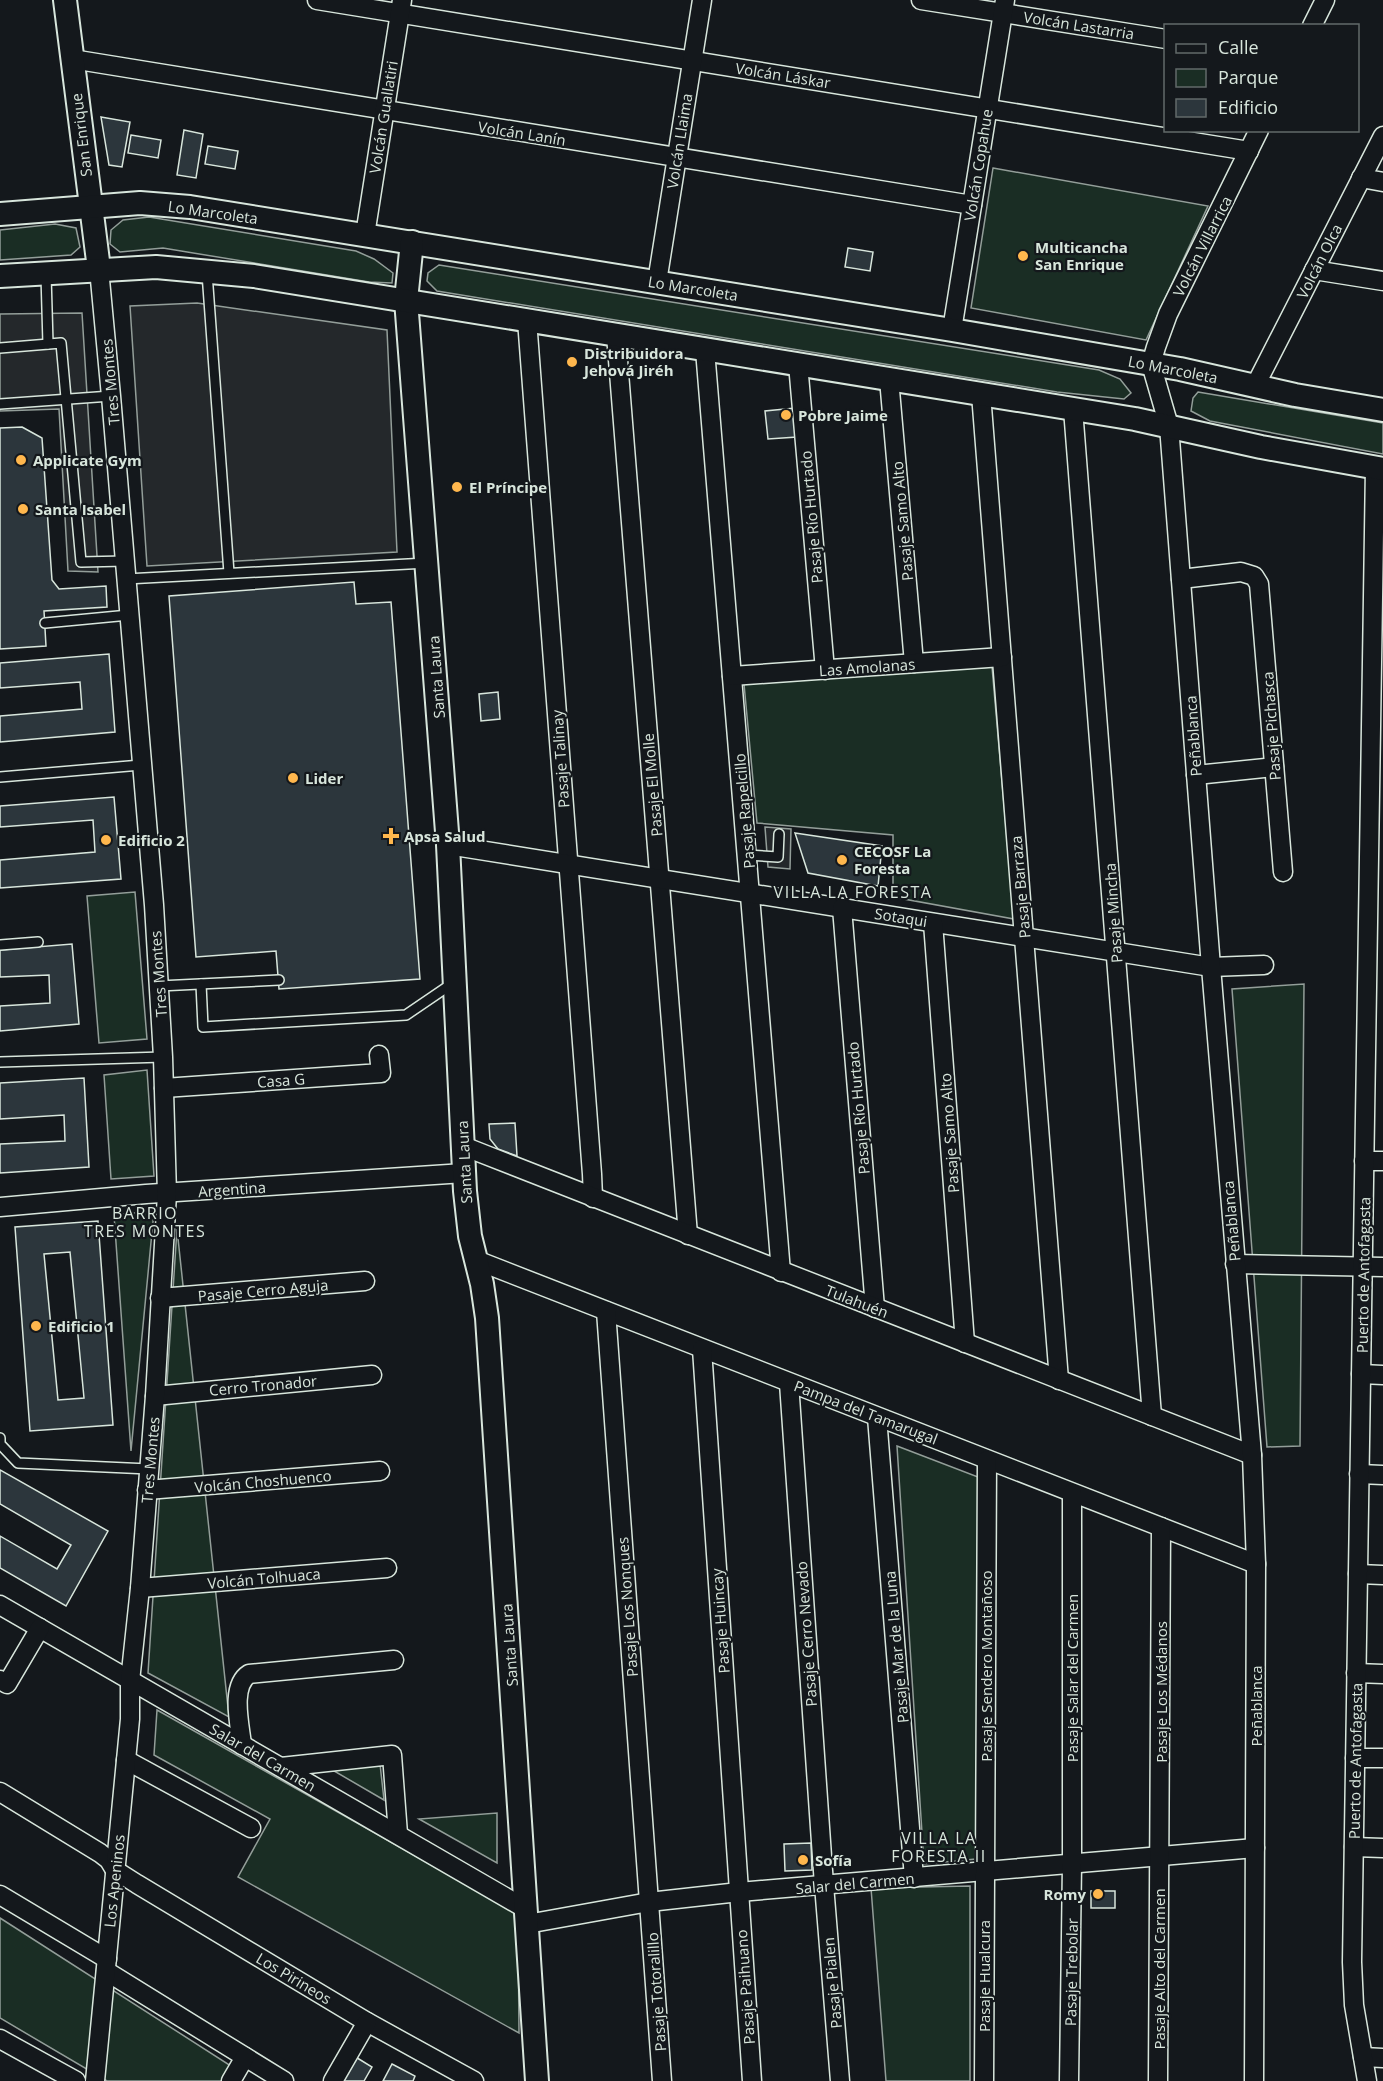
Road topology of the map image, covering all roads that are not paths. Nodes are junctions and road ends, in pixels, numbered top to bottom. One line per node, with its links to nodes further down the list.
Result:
1 (65, 0): 10 (street, San Enrique)
2 (317, 0): 6 (street, Volcán Láskar)
3 (702, 0): 11 (street, Volcán Llaima)
4 (921, 0): 7 (street, Volcán Lastarria)
5 (1324, 0): 8 (street)
6 (400, 7): 11 (street, Volcán Láskar); 13 (street, Volcán Guallatiri)
7 (1004, 7): 9 (street, Volcán Lastarria); 12 (street, Volcán Copahue)
8 (1313, 24)
9 (1164, 39)
10 (72, 59): 13 (street, Volcán Lanín); 21 (street, San Enrique)
11 (692, 60): 12 (street, Volcán Láskar); 17 (street, Volcán Llaima)
12 (987, 108): 16 (street, Volcán Láskar); 20 (street, Volcán Copahue)
13 (384, 110): 17 (street, Volcán Lanín); 23 (street, Volcán Guallatiri)
14 (1258, 132): 16 (street, Volcán Villarrica)
15 (1383, 136): 18 (street, Volcán Olca)
16 (1249, 151): 40 (street, Volcán Villarrica)
17 (677, 158): 20 (street, Volcán Lanín); 31 (street, Volcán Llaima)
18 (1361, 178): 19 (street); 27 (street, Volcán Olca)
19 (1383, 182)
20 (972, 206): 34 (street, Volcán Copahue)
21 (90, 207): 22 (street, Lo Marcoleta); 23 (street, Lo Marcoleta); 25 (street, San Enrique)
22 (0, 214)
23 (364, 235): 24 (street, Lo Marcoleta)
24 (412, 242): 31 (street, Lo Marcoleta); 32 (street, Santa Laura)
25 (99, 269): 26 (street); 28 (street); 44 (street, Tres Montes)
26 (207, 270): 32 (street); 53 (lane)
27 (1314, 270): 30 (street); 42 (street, Volcán Olca)
28 (46, 272): 29 (street); 36 (lane)
29 (0, 276)
30 (1383, 281)
31 (657, 282): 34 (street, Lo Marcoleta)
32 (406, 300): 33 (street); 51 (street, Santa Laura)
33 (526, 320): 35 (street); 70 (street, Pasaje Talinay)
34 (952, 330): 40 (street, Lo Marcoleta)
35 (616, 335): 38 (street); 72 (street, Pasaje El Molle)
36 (48, 344): 37 (lane); 45 (lane)
37 (0, 348)
38 (705, 350): 39 (street); 60 (street, Pasaje Rapelcillo)
39 (798, 364): 41 (street); 59 (street, Pasaje Río Hurtado)
40 (1151, 364): 42 (street, Lo Marcoleta); 49 (street, Peñablanca)
41 (889, 379): 43 (street); 58 (street, Pasaje Samo Alto)
42 (1255, 386): 48 (street, Lo Marcoleta)
43 (981, 394): 47 (street); 57 (street, Pasaje Barraza)
44 (111, 396): 45 (lane); 52 (street, Tres Montes)
45 (67, 399): 46 (lane); 52 (lane)
46 (0, 404)
47 (1073, 409): 49 (street); 79 (street, Pasaje Mincha)
48 (1383, 410)
49 (1169, 426): 50 (street); 54 (street, Peñablanca)
50 (1379, 468): 61 (street, Puerto de Antofagasta)
51 (426, 562): 53 (lane); 67 (street, Santa Laura)
52 (125, 570): 53 (lane); 55 (street, Tres Montes)
53 (228, 573)
54 (1181, 579): 63 (street, Pasaje Pichasca); 64 (street, Peñablanca)
55 (129, 615): 56 (lane); 62 (street, Tres Montes)
56 (45, 623)
57 (1002, 657): 58 (street, Las Amolanas); 76 (street, Pasaje Barraza)
58 (914, 663): 59 (street, Las Amolanas)
59 (825, 670): 60 (street, Las Amolanas)
60 (732, 676): 68 (street, Pasaje Rapelcillo)
61 (1377, 763): 69 (street, Puerto de Antofagasta)
62 (141, 765): 65 (lane); 86 (street, Tres Montes)
63 (1275, 767): 64 (street); 71 (street, Pasaje Pichasca)
64 (1196, 774): 82 (street, Peñablanca)
65 (0, 777)
66 (779, 834): 68 (lane)
67 (448, 845): 70 (street, Sotaqui); 84 (street, Santa Laura)
68 (747, 855): 73 (street, Pasaje Rapelcillo)
69 (1376, 856): 80 (street, Puerto de Antofagasta)
70 (568, 864): 72 (street, Sotaqui); 97 (street, Pasaje Talinay)
71 (1283, 872)
72 (660, 879): 73 (street, Sotaqui); 99 (street, Pasaje El Molle)
73 (751, 893): 74 (street, Sotaqui); 104 (street, Pasaje Rapelcillo)
74 (842, 908): 75 (street, Sotaqui); 107 (street, Pasaje Río Hurtado)
75 (933, 923): 76 (street, Sotaqui); 109 (street, Pasaje Samo Alto)
76 (1024, 937): 79 (street, Sotaqui); 114 (street, Pasaje Barraza)
77 (38, 942): 78 (lane)
78 (0, 945)
79 (1116, 952): 82 (street, Sotaqui); 117 (street, Pasaje Mincha)
80 (1375, 963): 89 (street, Puerto de Antofagasta)
81 (1264, 965): 82 (street, Sotaqui)
82 (1210, 967): 101 (street, Peñablanca)
83 (279, 980): 85 (lane)
84 (455, 982): 85 (lane); 92 (street, Santa Laura)
85 (201, 984): 86 (lane)
86 (159, 986): 88 (street, Tres Montes)
87 (379, 1055): 91 (street, Casa G)
88 (163, 1057): 90 (lane); 91 (street, Tres Montes)
89 (1375, 1060): 93 (street, Puerto de Antofagasta)
90 (0, 1062)
91 (164, 1088): 96 (street, Tres Montes)
92 (463, 1146): 95 (street, Santa Laura); 97 (street, Tulahuén)
93 (1364, 1161): 94 (street); 102 (street, Puerto de Antofagasta)
94 (1383, 1161)
95 (464, 1173): 96 (street, Argentina); 100 (street, Santa Laura)
96 (167, 1194): 98 (street, Argentina); 106 (street, Tres Montes)
97 (592, 1198): 99 (street, Tulahuén)
98 (0, 1207)
99 (688, 1235): 104 (street, Tulahuén)
100 (476, 1260): 108 (street, Pampa del Tamarugal); 161 (street, Santa Laura)
101 (1235, 1264): 102 (street); 120 (street, Peñablanca)
102 (1363, 1267): 103 (street); 111 (street, Puerto de Antofagasta)
103 (1383, 1268)
104 (781, 1272): 107 (street, Tulahuén)
105 (365, 1281): 106 (street, Pasaje Cerro Aguja)
106 (160, 1298): 116 (street, Tres Montes)
107 (875, 1308): 109 (street, Tulahuén)
108 (606, 1311): 110 (street, Pampa del Tamarugal); 160 (street, Pasaje Los Nonques)
109 (965, 1343): 114 (street, Tulahuén)
110 (702, 1349): 115 (street, Pampa del Tamarugal); 158 (street, Pasaje Huincay)
111 (1361, 1374): 113 (street); 124 (street, Puerto de Antofagasta)
112 (372, 1375): 116 (street, Cerro Tronador)
113 (1383, 1375)
114 (1059, 1380): 117 (street, Tulahuén)
115 (789, 1383): 118 (street, Pampa del Tamarugal); 157 (street, Pasaje Cerro Nevado)
116 (155, 1396): 122 (street, Tres Montes)
117 (1152, 1416): 120 (street, Tulahuén)
118 (877, 1417): 121 (street, Pampa del Tamarugal); 156 (street, Pasaje Mar de la Luna)
119 (0, 1438): 122 (lane)
120 (1252, 1455): 129 (street, Peñablanca)
121 (987, 1460): 127 (street, Pampa del Tamarugal); 155 (street, Pasaje Sendero Montañoso)
122 (149, 1469): 126 (street, Tres Montes)
123 (380, 1471): 126 (street, Volcán Choshuenco)
124 (1359, 1474): 125 (street); 131 (street, Puerto de Antofagasta)
125 (1383, 1475)
126 (147, 1490): 133 (street, Tres Montes)
127 (1071, 1492): 128 (street, Pampa del Tamarugal); 153 (street, Pasaje Salar del Carmen)
128 (1161, 1527): 129 (street, Pampa del Tamarugal); 152 (street, Pasaje Los Médanos)
129 (1256, 1564): 149 (street, Peñablanca)
130 (387, 1568): 133 (street, Volcán Tolhuaca)
131 (1358, 1574): 132 (street); 137 (street, Puerto de Antofagasta)
132 (1383, 1575)
133 (140, 1588): 140 (street, Tres Montes)
134 (0, 1605): 135 (street, Salar del Carmen)
135 (40, 1628): 139 (street); 140 (street, Salar del Carmen)
136 (394, 1660): 141 (street)
137 (1356, 1673): 138 (street); 142 (street, Puerto de Antofagasta)
138 (1383, 1674)
139 (0, 1680)
140 (130, 1681): 141 (street, Salar del Carmen); 144 (street, Los Apeninos)
141 (242, 1745): 145 (street, Salar del Carmen)
142 (1355, 1758): 143 (street); 150 (street, Puerto de Antofagasta)
143 (1383, 1758)
144 (126, 1760): 147 (street); 154 (street, Los Apeninos)
145 (281, 1767): 148 (street, Salar del Carmen); 148 (street)
146 (0, 1792): 154 (street, Los Pirineos)
147 (251, 1828)
148 (398, 1834): 161 (street, Salar del Carmen)
149 (1256, 1848): 152 (street, Salar del Carmen); 183 (street, Peñablanca)
150 (1354, 1848): 151 (street); 166 (street, Puerto de Antofagasta)
151 (1383, 1848)
152 (1160, 1856): 153 (street, Salar del Carmen); 182 (street, Pasaje Alto del Carmen)
153 (1072, 1864): 155 (street, Salar del Carmen); 181 (street, Pasaje Trebolar)
154 (115, 1870): 162 (street, Los Apeninos); 163 (street, Los Pirineos)
155 (985, 1871): 156 (street, Salar del Carmen); 180 (street, Pasaje Hualcura)
156 (915, 1878): 157 (street, Salar del Carmen)
157 (824, 1885): 158 (street, Salar del Carmen); 179 (street, Pasaje Pialen)
158 (739, 1893): 160 (street, Salar del Carmen); 178 (street, Pasaje Paihuano)
159 (0, 1895): 162 (street)
160 (649, 1902): 161 (street, Salar del Carmen); 177 (street, Pasaje Totoralillo)
161 (527, 1917): 176 (street, Santa Laura)
162 (106, 1965): 165 (street); 170 (street, Los Apeninos)
163 (367, 2022): 168 (street, Los Pirineos); 173 (street)
164 (0, 2039): 169 (street)
165 (245, 2057): 171 (street); 172 (street)
166 (1363, 2057): 167 (street); 184 (street, Puerto de Antofagasta)
167 (1383, 2058)
168 (446, 2065): 174 (street); 175 (street, Los Pirineos)
169 (76, 2081)
170 (95, 2081)
171 (231, 2081)
172 (284, 2081)
173 (333, 2081)
174 (436, 2081)
175 (474, 2081)
176 (537, 2081)
177 (662, 2081)
178 (752, 2081)
179 (840, 2081)
180 (984, 2081)
181 (1069, 2081)
182 (1158, 2081)
183 (1254, 2081)
184 (1367, 2081)

